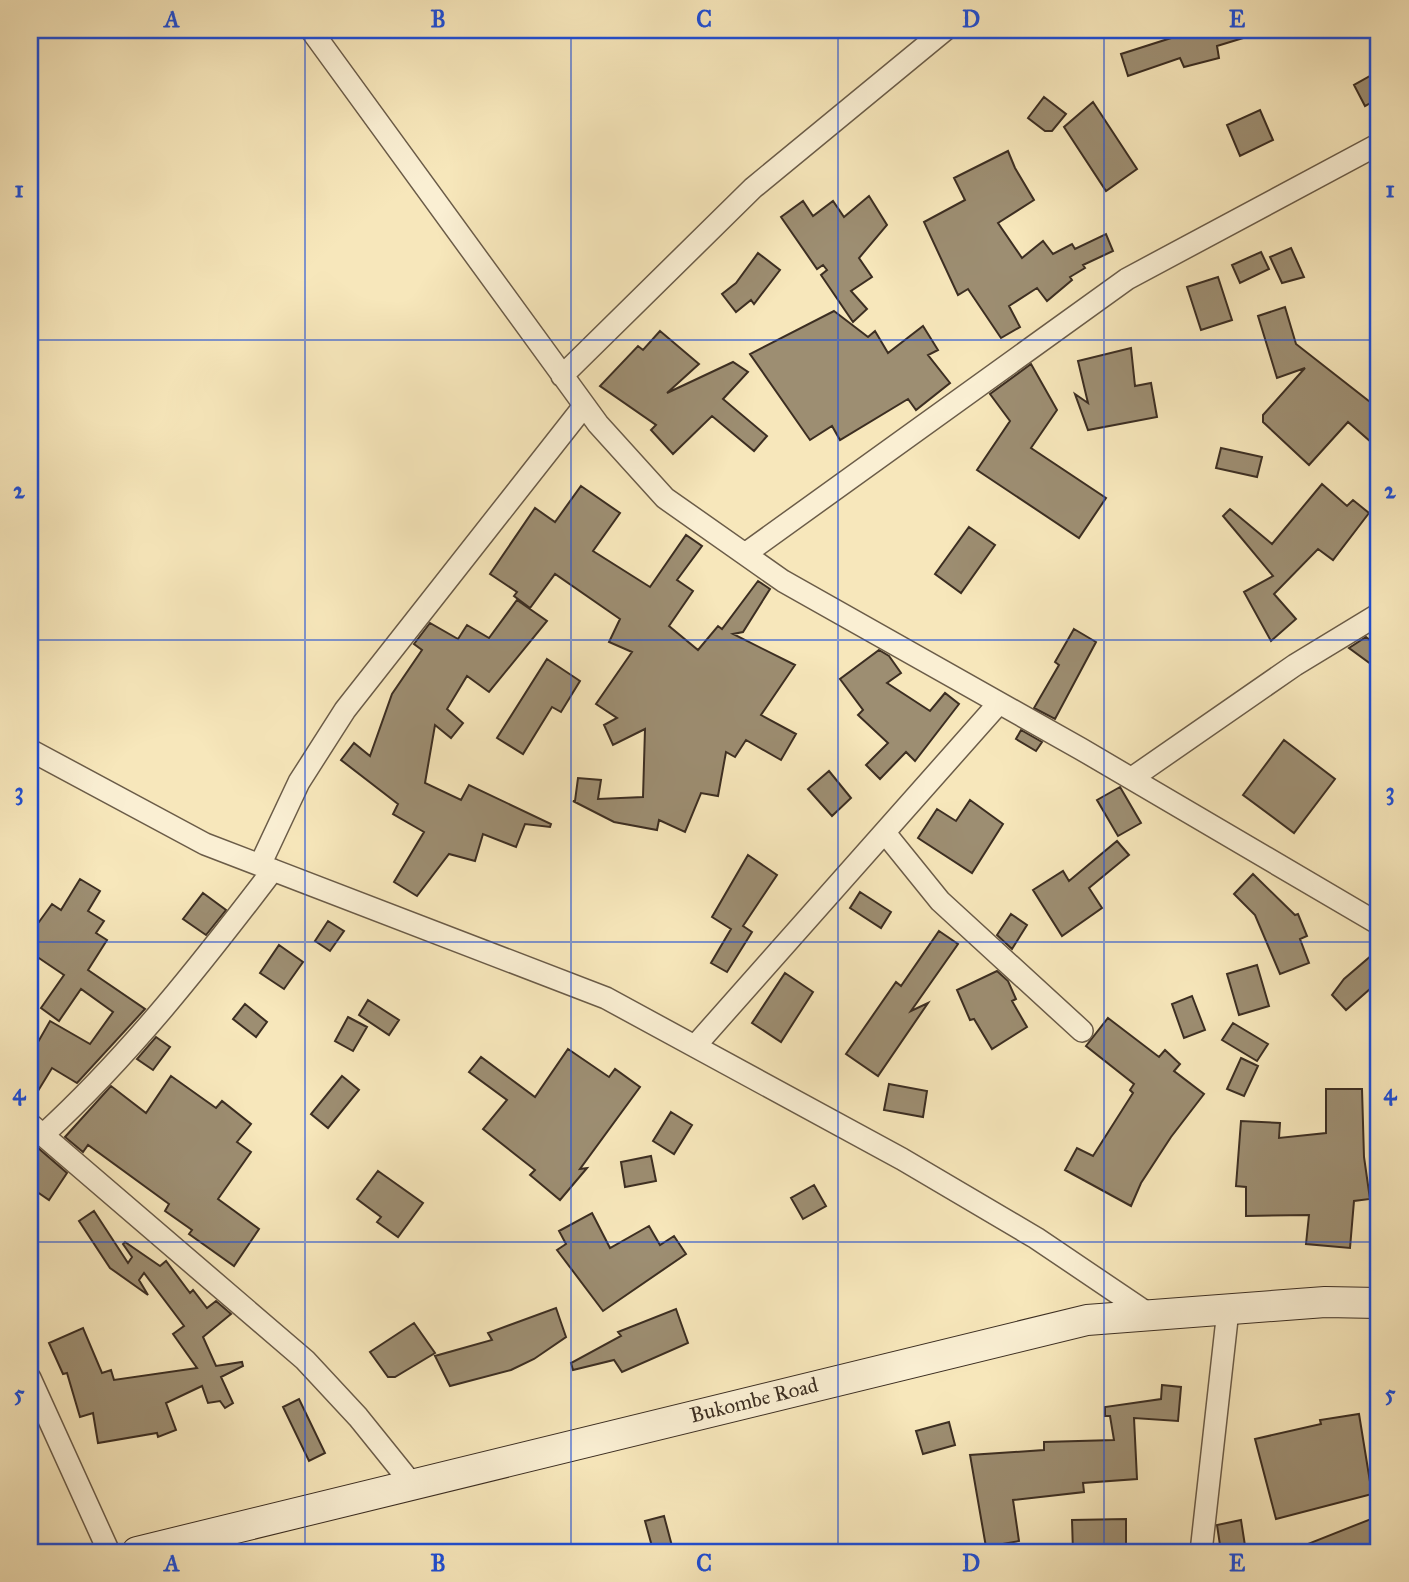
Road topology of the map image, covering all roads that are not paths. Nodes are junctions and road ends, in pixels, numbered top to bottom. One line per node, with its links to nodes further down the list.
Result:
1 (311, 30): 4 (street)
2 (945, 30): 4 (street)
3 (1379, 144): 6 (street)
4 (562, 376): 5 (street)
5 (584, 405): 6 (street); 12 (street)
6 (745, 554): 8 (street)
7 (1379, 614): 10 (street)
8 (999, 703): 10 (street); 11 (street)
9 (30, 750): 12 (street)
10 (1132, 778): 13 (street)
11 (885, 833): 14 (street); 15 (street)
12 (266, 868): 15 (street); 16 (street)
13 (1379, 924)
14 (1082, 1031)
15 (695, 1046): 19 (street)
16 (37, 1129): 21 (street)
17 (1379, 1303): 18 (main road, Bukombe Road)
18 (1228, 1310): 19 (main road, Bukombe Road); 24 (street)
19 (1150, 1315): 21 (main road, Bukombe Road)
20 (30, 1378): 22 (street)
21 (412, 1485): 23 (main road, Bukombe Road)
22 (109, 1552)
23 (136, 1552)
24 (1201, 1552)

